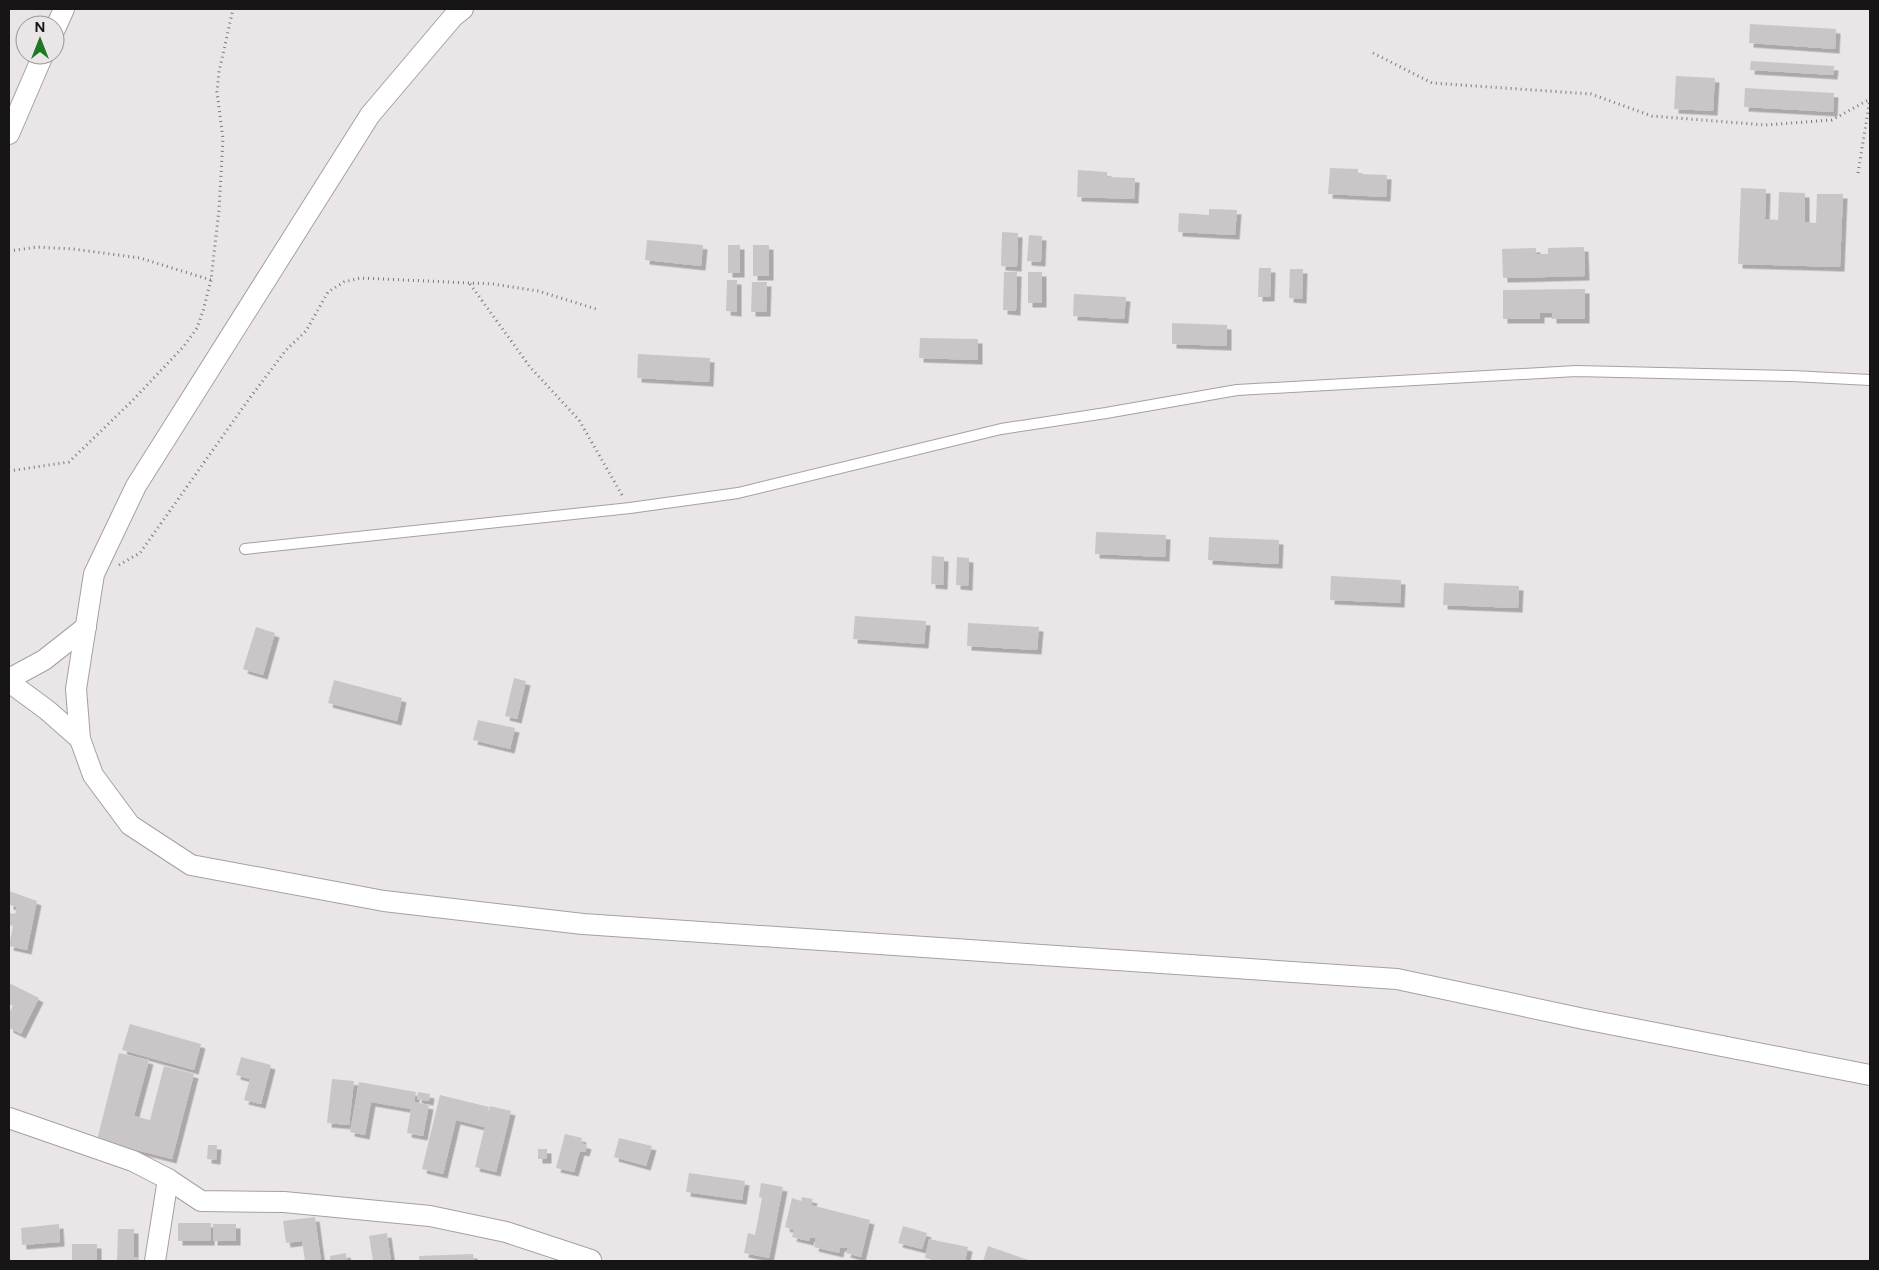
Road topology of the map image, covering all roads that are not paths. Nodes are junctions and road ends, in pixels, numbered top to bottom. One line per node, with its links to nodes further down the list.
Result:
1 (463, 9): 6 (street)
2 (40, 65): 3 (street)
3 (9, 134)
4 (1870, 380): 5 (lane)
5 (245, 549)
6 (86, 627): 7 (street); 8 (street)
7 (9, 680): 8 (street)
8 (80, 739): 9 (street)
9 (1870, 1075)
10 (9, 1118): 11 (street)
11 (168, 1179): 12 (street); 13 (street)
12 (155, 1261)
13 (592, 1261)

